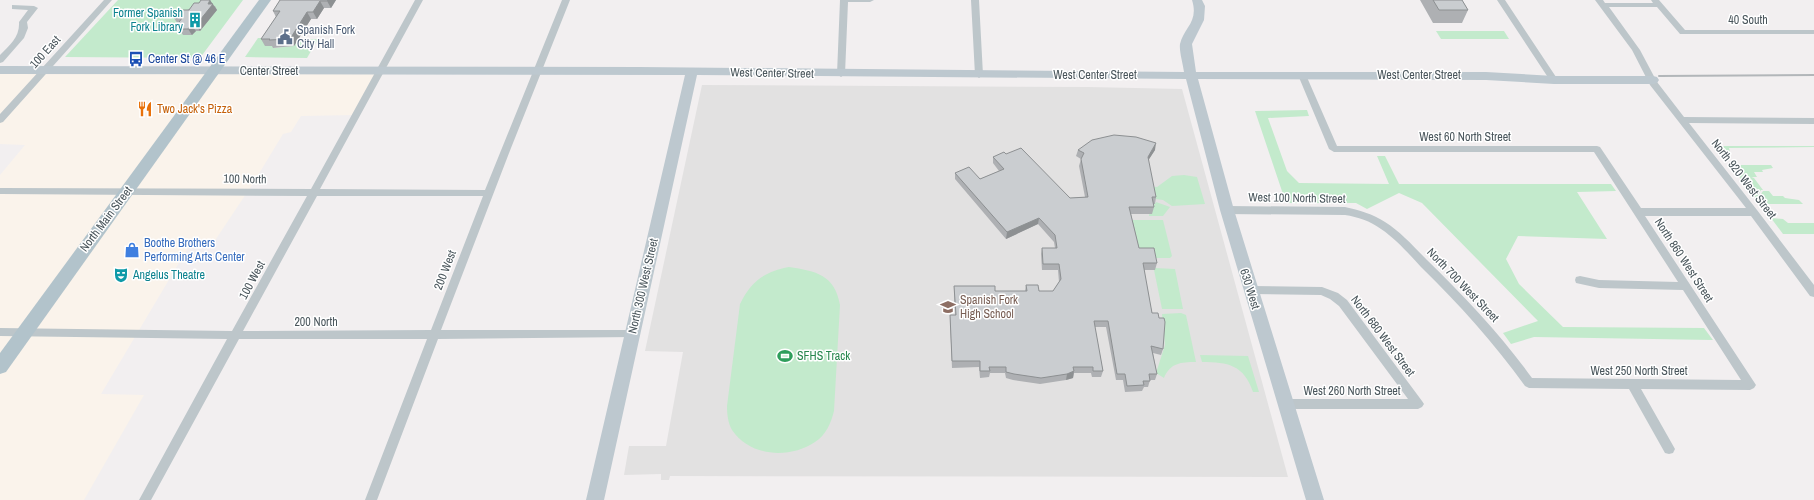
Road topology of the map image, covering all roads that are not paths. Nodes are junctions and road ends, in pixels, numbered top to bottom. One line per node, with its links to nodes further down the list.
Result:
1 (108, 0): 16 (street, 100 East)
2 (264, 0): 17 (main road, North Main Street)
3 (419, 0): 18 (street, 100 West)
4 (566, 0): 19 (street, 200 West)
5 (844, 0): 6 (street); 21 (street)
6 (870, 0)
7 (975, 0): 22 (street)
8 (1197, 0): 24 (street, 630 West)
9 (1501, 0): 25 (street)
10 (1657, 2): 11 (street); 13 (street, 40 South)
11 (1601, 3): 26 (street, North 920 West Street)
12 (15, 7): 14 (street)
13 (1814, 32)
14 (0, 60)
15 (0, 70): 16 (street, Center Street)
16 (45, 70): 17 (street, Center Street); 27 (street, 100 East)
17 (213, 71): 18 (street, Center Street); 32 (main road, North Main Street)
18 (380, 72): 19 (street, Center Street); 33 (street, 100 West)
19 (538, 72): 20 (street, West Center Street); 34 (street, 200 West)
20 (692, 72): 21 (street, West Center Street); 45 (street, North 300 West Street)
21 (841, 74): 22 (street, West Center Street)
22 (979, 75): 24 (street, West Center Street)
23 (1302, 75): 24 (street, West Center Street); 25 (street, West Center Street); 30 (street, West 60 North Street)
24 (1191, 76): 35 (street, 630 West)
25 (1554, 80): 26 (street, West Center Street)
26 (1652, 80): 28 (street, North 920 West Street)
27 (0, 120)
28 (1682, 120): 29 (street); 37 (street, North 920 West Street)
29 (1814, 121)
30 (1597, 149): 36 (street, North 860 West Street)
31 (0, 191): 32 (street, 100 North)
32 (127, 192): 33 (street, 100 North); 44 (main road, North Main Street)
33 (313, 193): 34 (street, 100 North); 46 (street, 100 West)
34 (489, 193): 47 (street, 200 West)
35 (1226, 210): 38 (street, West 100 North Street); 41 (street, 630 West)
36 (1637, 212): 37 (street); 40 (street, North 860 West Street)
37 (1754, 212): 42 (street, North 920 West Street)
38 (1367, 216): 49 (street, North 700 West Street)
39 (1580, 280): 40 (street)
40 (1685, 286): 51 (street, North 860 West Street)
41 (1251, 290): 52 (street, 630 West); 53 (street, North 680 West Street)
42 (1814, 293)
43 (0, 332): 44 (street, 200 North)
44 (25, 332): 46 (street, 200 North); 48 (main road, North Main Street)
45 (631, 334): 47 (street, 200 North); 57 (street, North 300 West Street)
46 (237, 335): 47 (street, 200 North); 55 (street, 100 West)
47 (434, 336): 56 (street, 200 West)
48 (0, 367)
49 (1529, 383): 50 (street, West 250 North Street)
50 (1632, 384): 51 (street, West 250 North Street); 54 (street)
51 (1750, 385)
52 (1286, 404): 53 (street, West 260 North Street); 58 (street, 630 West)
53 (1418, 404)
54 (1669, 449)
55 (145, 500)
56 (371, 500)
57 (595, 500)
58 (1315, 500)

